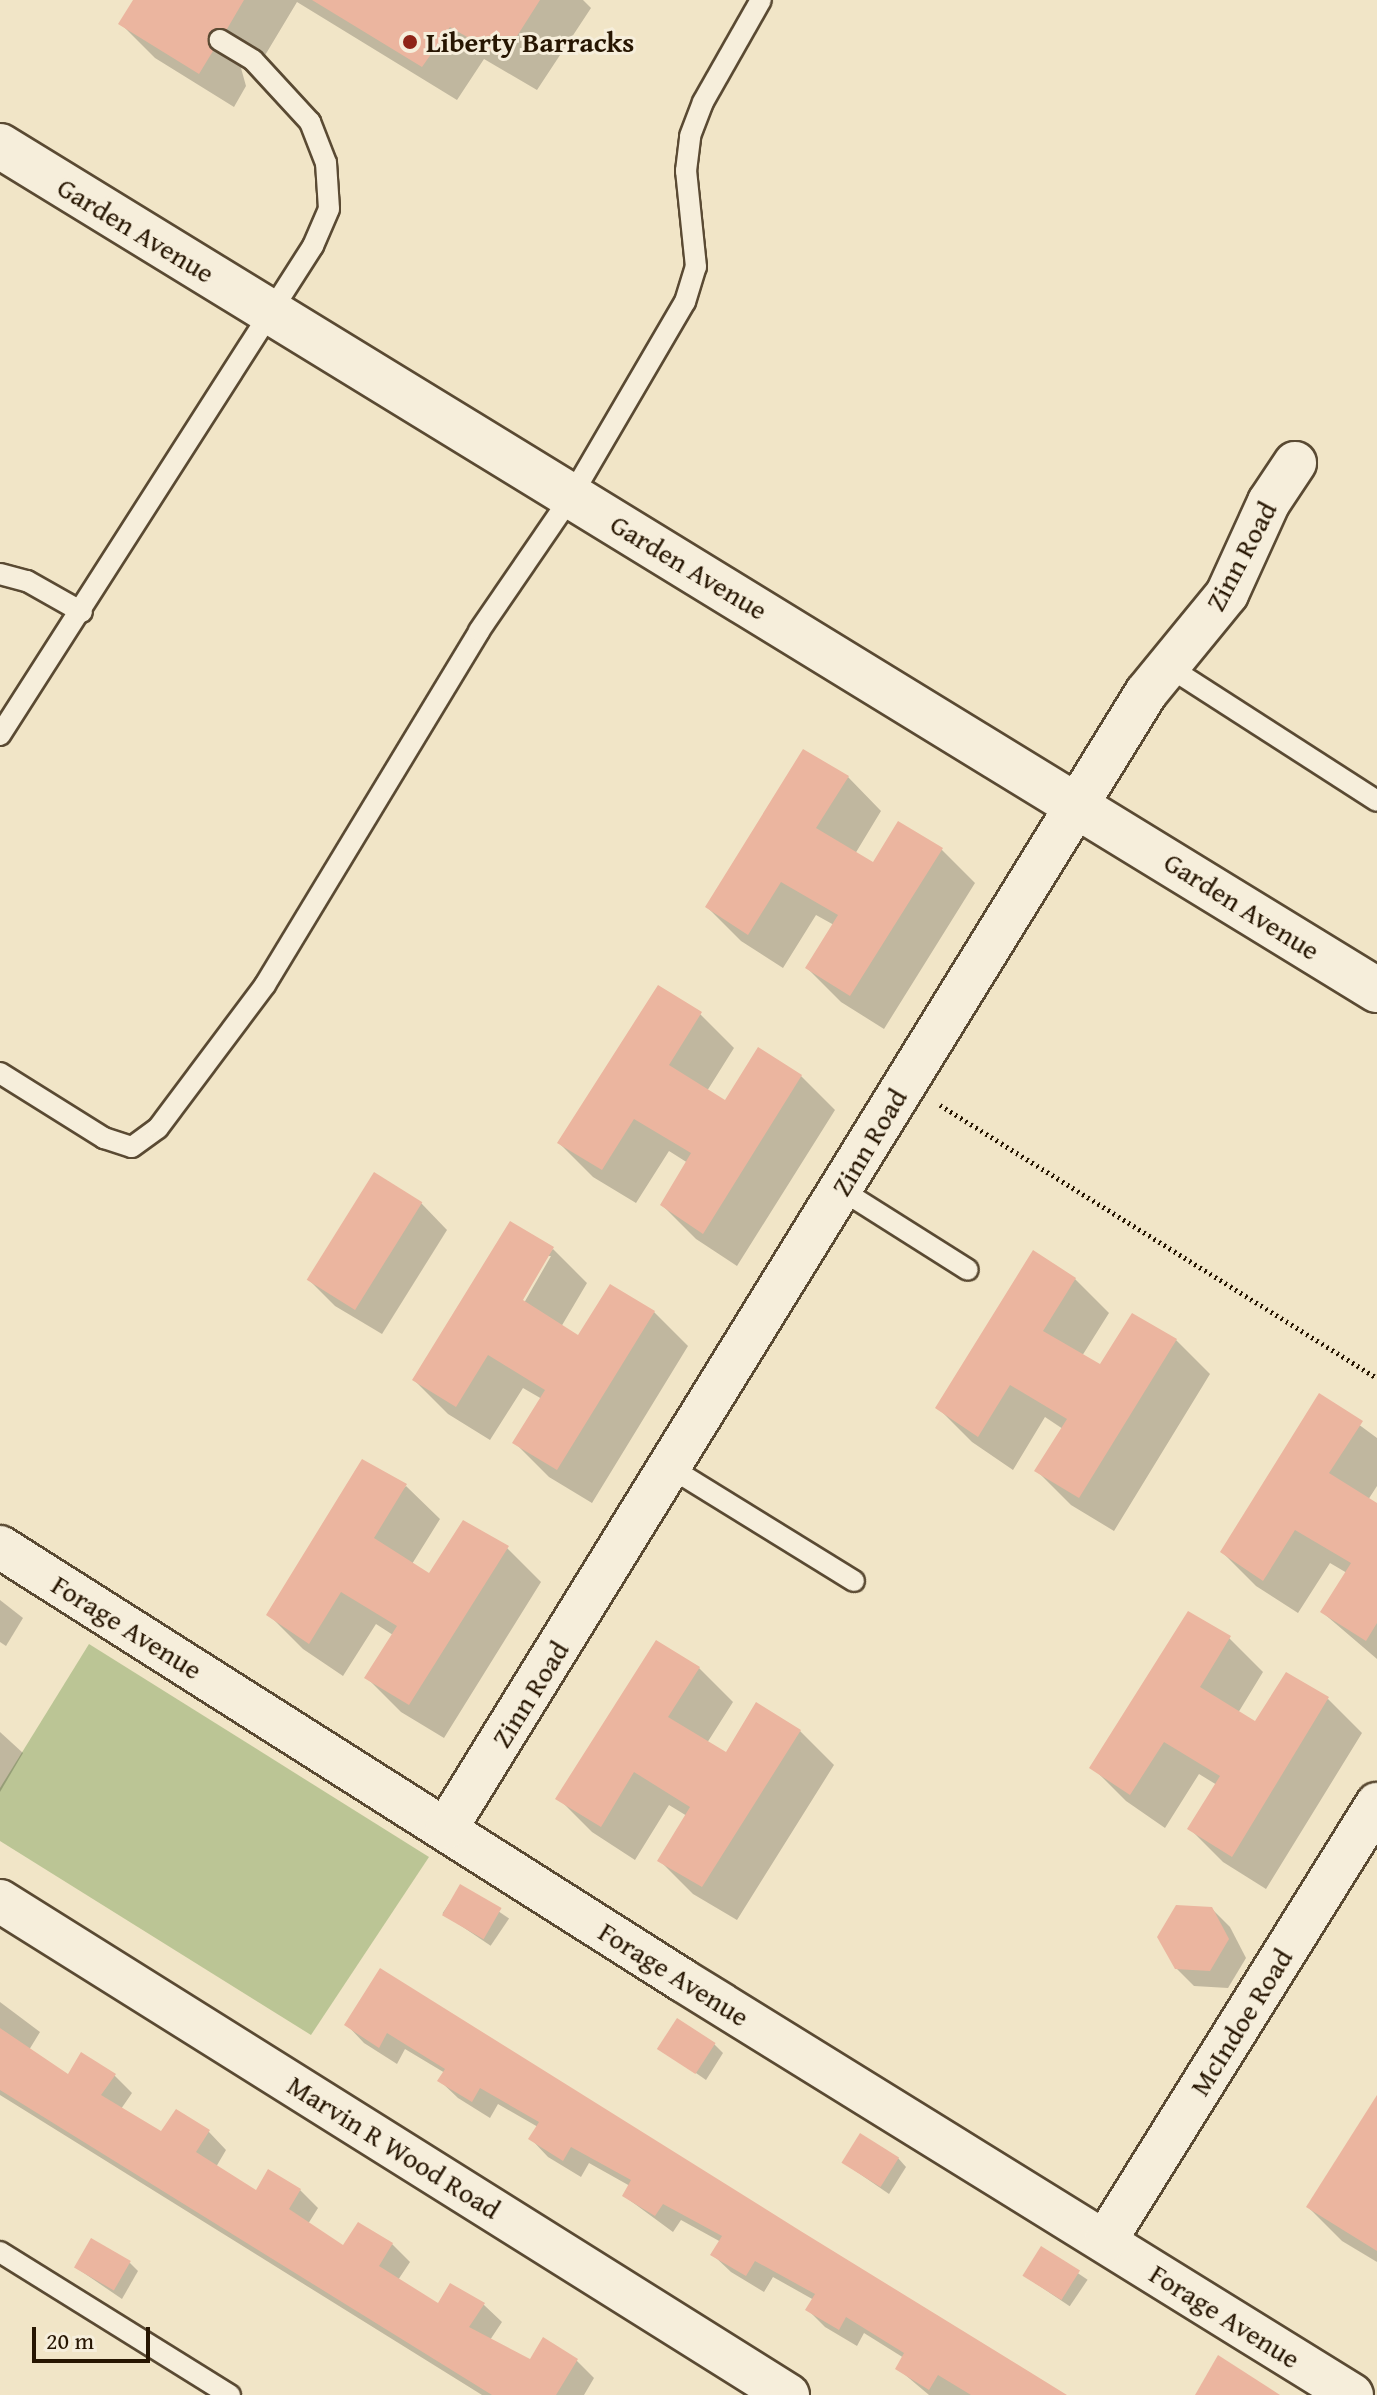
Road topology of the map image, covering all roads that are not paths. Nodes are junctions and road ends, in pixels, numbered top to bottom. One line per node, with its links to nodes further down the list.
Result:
1 (761, 0): 6 (lane)
2 (220, 40): 4 (lane)
3 (0, 146): 4 (street, Garden Avenue)
4 (270, 312): 6 (street, Garden Avenue); 8 (lane)
5 (1295, 463): 9 (street, Zinn Road)
6 (572, 495): 12 (street, Garden Avenue); 14 (lane)
7 (0, 574): 8 (lane)
8 (82, 612): 10 (lane)
9 (1169, 667): 11 (lane); 12 (street, Zinn Road)
10 (0, 735)
11 (1377, 801)
12 (1076, 803): 13 (street, Garden Avenue); 15 (street, Zinn Road)
13 (1377, 990)
14 (0, 1073)
15 (840, 1189): 16 (lane); 17 (street, Zinn Road)
16 (968, 1270)
17 (671, 1468): 19 (lane); 21 (street, Zinn Road)
18 (0, 1547): 21 (street, Forage Avenue)
19 (854, 1581)
20 (1373, 1819): 23 (street, McIndoe Road)
21 (447, 1827): 23 (street, Forage Avenue)
22 (0, 1901): 26 (street, Marvin R Wood Road)
23 (1105, 2241): 27 (street, Forage Avenue)
24 (0, 2252): 25 (lane)
25 (230, 2395)
26 (788, 2395)
27 (1352, 2395)

